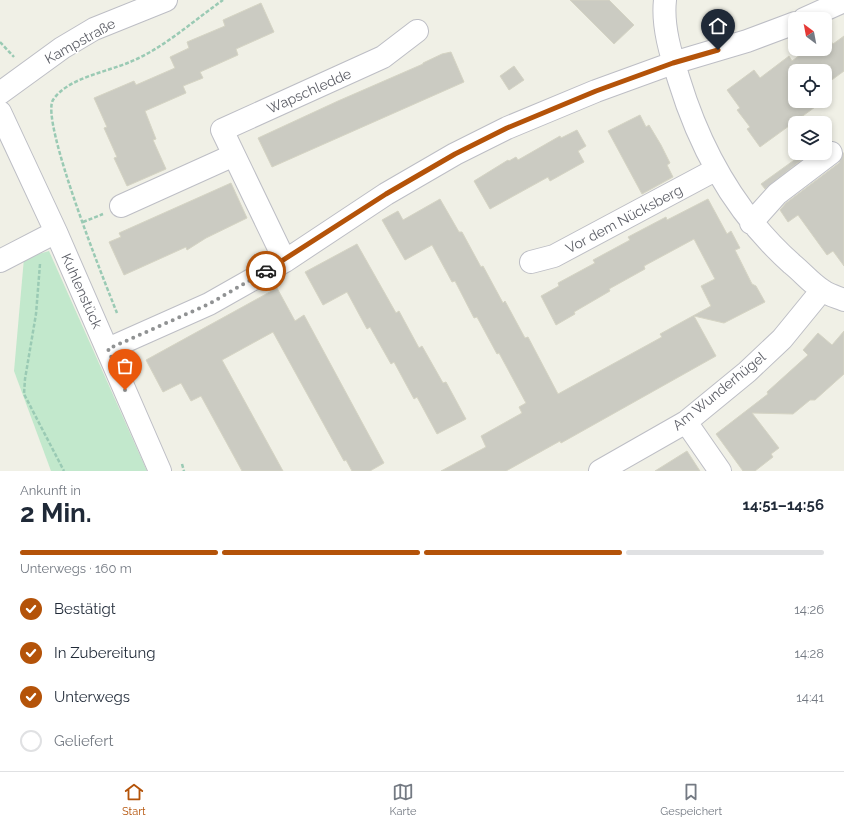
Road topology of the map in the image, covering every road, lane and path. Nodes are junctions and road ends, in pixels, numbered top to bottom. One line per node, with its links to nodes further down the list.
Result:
1 (166, 0): 8 (street, Kampstraße)
2 (665, 0): 7 (street)
3 (844, 1): 4 (street)
4 (820, 12)
5 (788, 26): 7 (street)
6 (417, 31): 10 (street, Wapschledde)
7 (673, 63): 12 (street); 17 (street)
8 (0, 92)
9 (0, 112): 15 (street, Kuhlenstück)
10 (234, 155): 13 (street); 17 (street, Wapschledde)
11 (822, 160): 14 (street)
12 (715, 170): 14 (street); 18 (street, Vor dem Nücksberg)
13 (120, 206)
14 (752, 223): 19 (street)
15 (56, 232): 16 (street); 21 (street, Kuhlenstück); 23 (path)
16 (0, 261)
17 (285, 261): 21 (street)
18 (530, 262)
19 (822, 290): 20 (street); 22 (street, Am Wunderhügel)
20 (844, 300)
21 (108, 349): 24 (street, Kuhlenstück)
22 (686, 422): 25 (street, Am Wunderhügel); 26 (street)
23 (64, 471)
24 (160, 471)
25 (600, 471)
26 (720, 471)

